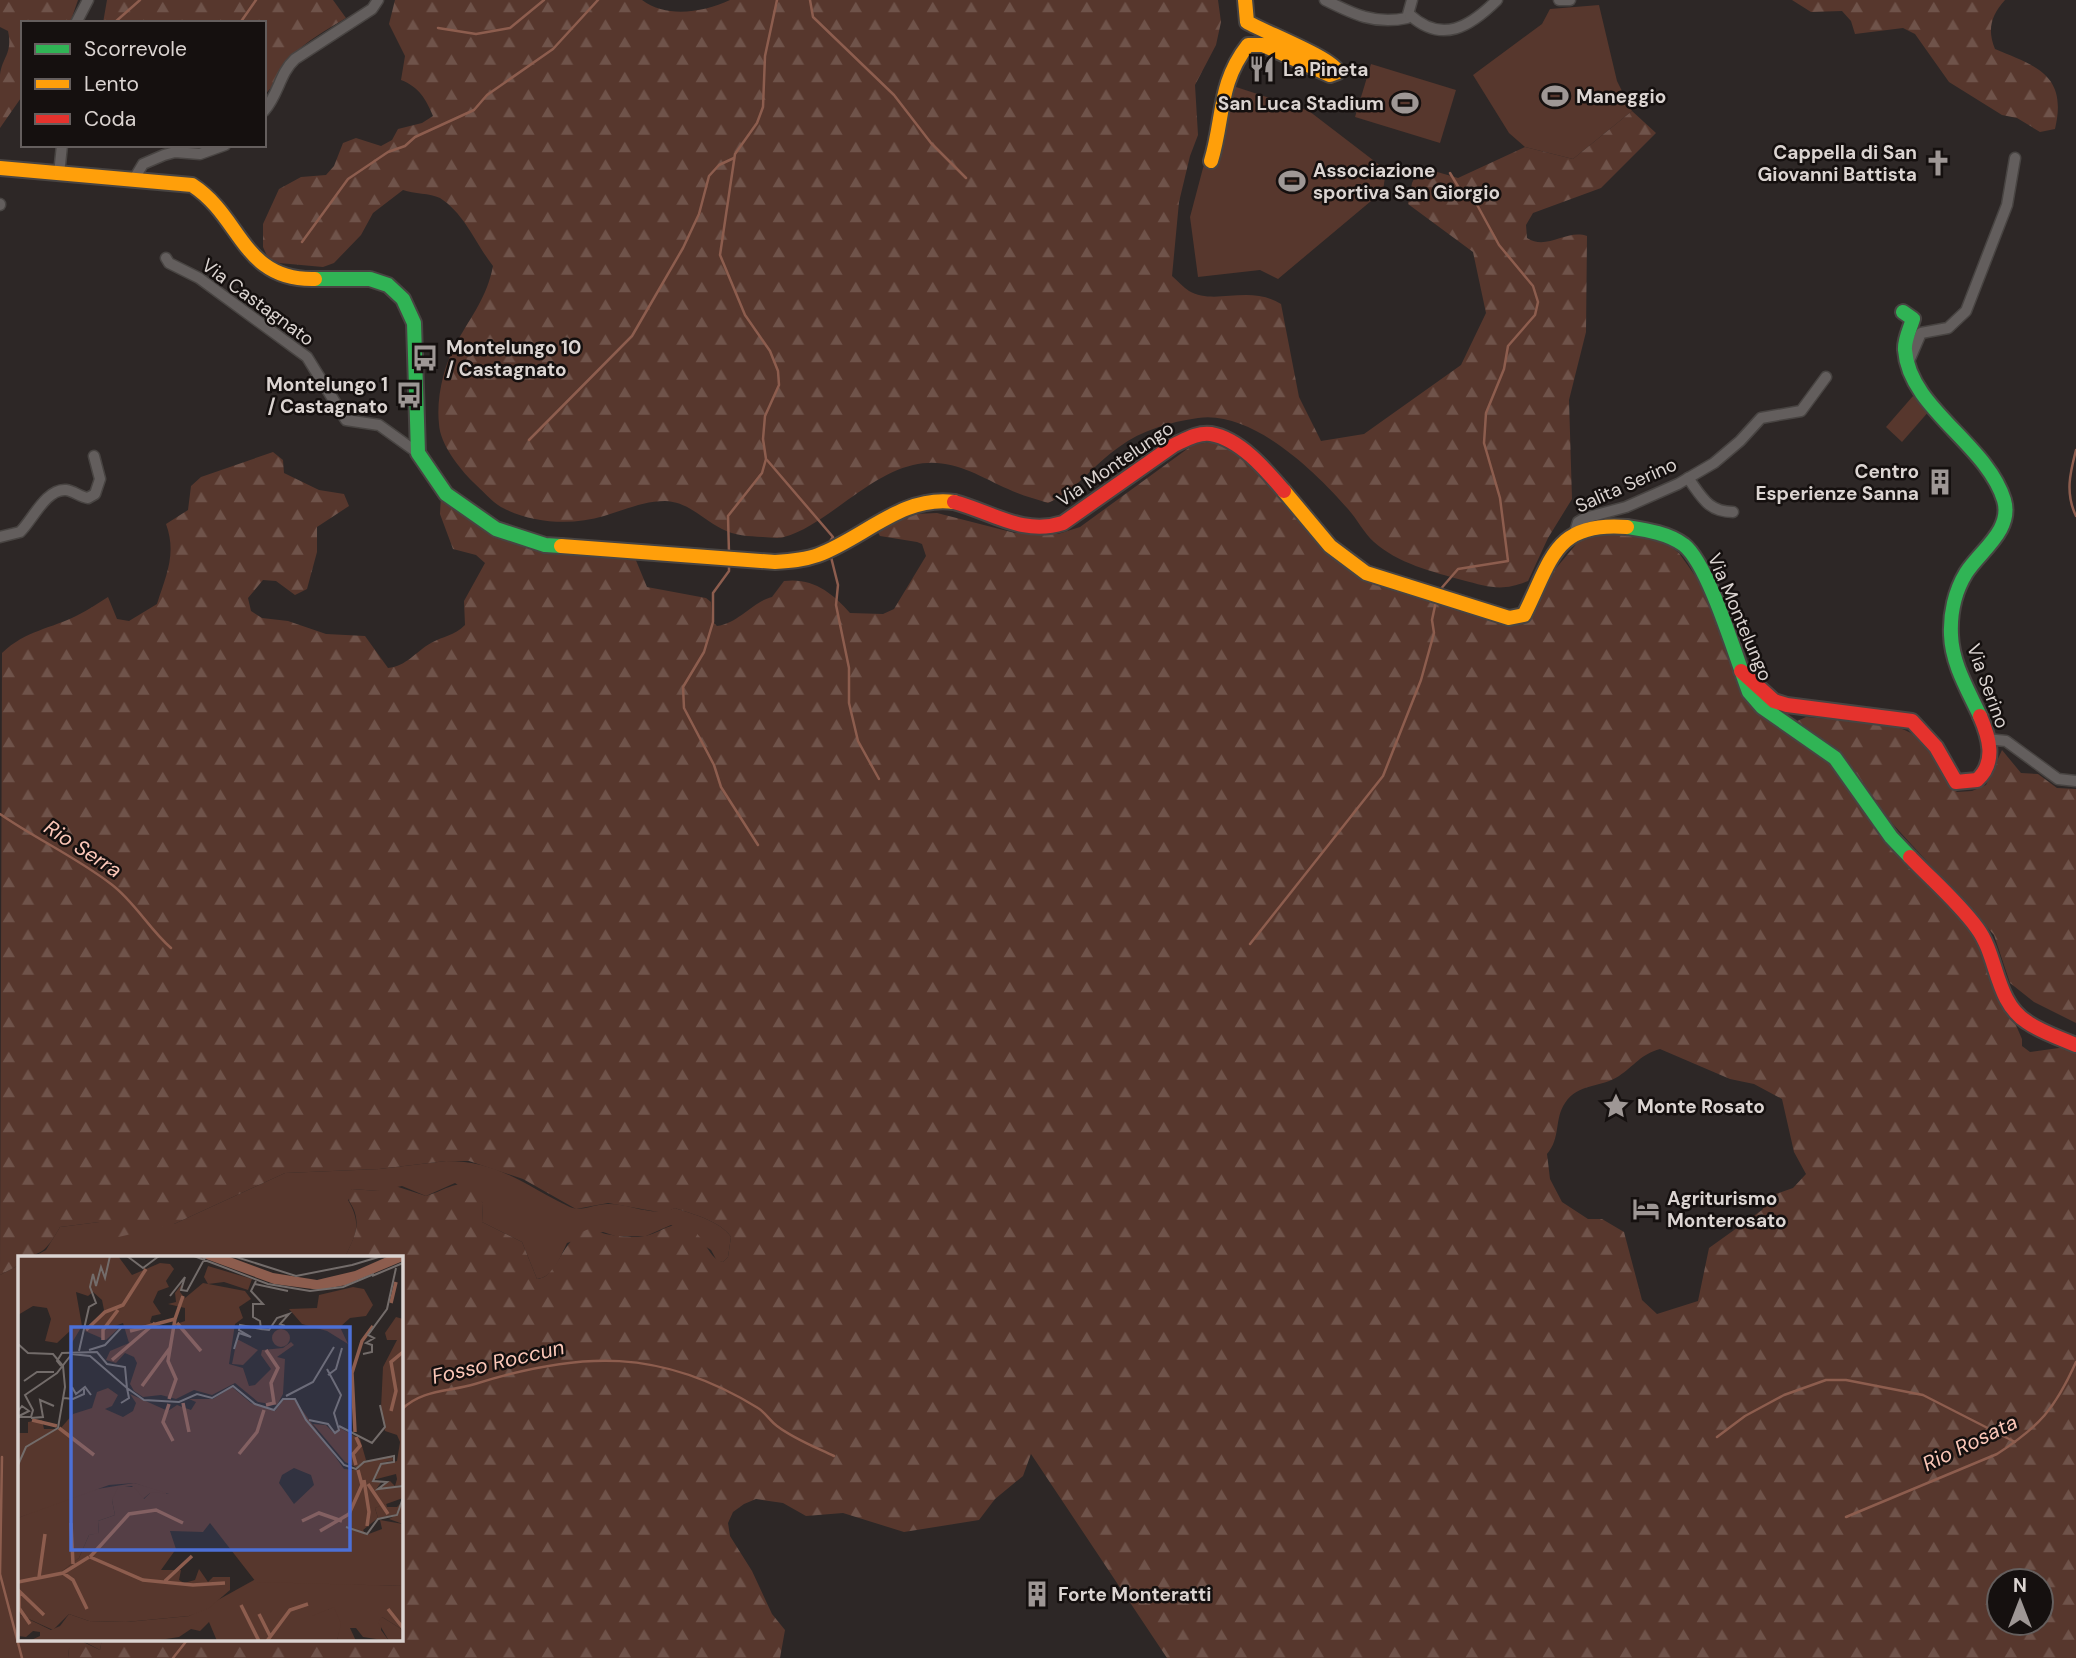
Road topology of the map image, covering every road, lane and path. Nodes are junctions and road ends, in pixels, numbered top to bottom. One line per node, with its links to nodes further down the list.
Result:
1 (88, 0): 10 (street)
2 (378, 0): 11 (street)
3 (1245, 0): 15 (street)
4 (1325, 0): 9 (street)
5 (1412, 0): 9 (street)
6 (1497, 0): 9 (street)
7 (1559, 0): 8 (street)
8 (1570, 0)
9 (1410, 15)
10 (77, 21)
11 (266, 109)
12 (62, 147): 17 (street)
13 (219, 147): 18 (street)
14 (2015, 158): 21 (street)
15 (1211, 161)
16 (0, 168): 17 (street)
17 (59, 174): 18 (street)
18 (134, 179): 23 (street)
19 (166, 258): 23 (street, Via Castagnato)
20 (1903, 312): 21 (street)
21 (1908, 365): 30 (street, Via Serino)
22 (1826, 377): 25 (street, Salita Serino)
23 (418, 453): 27 (street, Via Montelungo)
24 (93, 456): 28 (street)
25 (1688, 478): 26 (street); 27 (street, Salita Serino)
26 (1733, 512)
27 (1575, 533): 29 (street, Via Montelungo)
28 (0, 537)
29 (1741, 671): 30 (street, Via Serino); 32 (street, Via Montelungo)
30 (1987, 739): 31 (street)
31 (2076, 781)
32 (2076, 1045)

